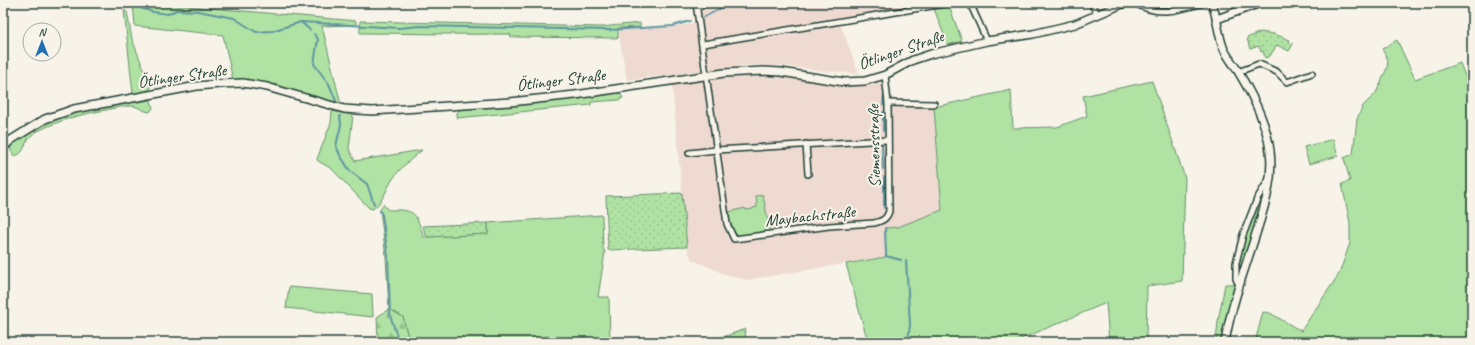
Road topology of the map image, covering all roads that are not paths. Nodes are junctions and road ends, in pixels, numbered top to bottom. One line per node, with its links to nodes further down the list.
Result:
1 (707, 3): 11 (street)
2 (950, 3): 16 (street)
3 (970, 3): 15 (street)
4 (1091, 3): 12 (street)
5 (1125, 3): 12 (street, Ötlinger Straße)
6 (1135, 3): 7 (street)
7 (1203, 3)
8 (1212, 3): 14 (street)
9 (1260, 3): 14 (street)
10 (1469, 3): 13 (street)
11 (696, 6): 16 (street)
12 (1098, 15): 15 (street, Ötlinger Straße)
13 (1472, 18)
14 (1217, 19): 17 (street)
15 (987, 41): 19 (street, Ötlinger Straße)
16 (703, 44): 20 (street)
17 (1238, 72): 18 (street); 29 (street)
18 (1312, 73)
19 (885, 75): 20 (street, Ötlinger Straße); 21 (street, Siemensstraße)
20 (707, 76): 25 (street, Ötlinger Straße); 26 (street)
21 (888, 103): 22 (street); 23 (street, Siemensstraße)
22 (934, 104)
23 (887, 140): 24 (street); 30 (street, Siemensstraße)
24 (806, 144): 26 (street); 28 (street)
25 (3, 148)
26 (716, 150): 27 (street); 30 (street, Maybachstraße)
27 (689, 153)
28 (808, 174)
29 (1271, 177): 31 (street); 31 (street)
30 (887, 216)
31 (1239, 285): 32 (street)
32 (1225, 342)

